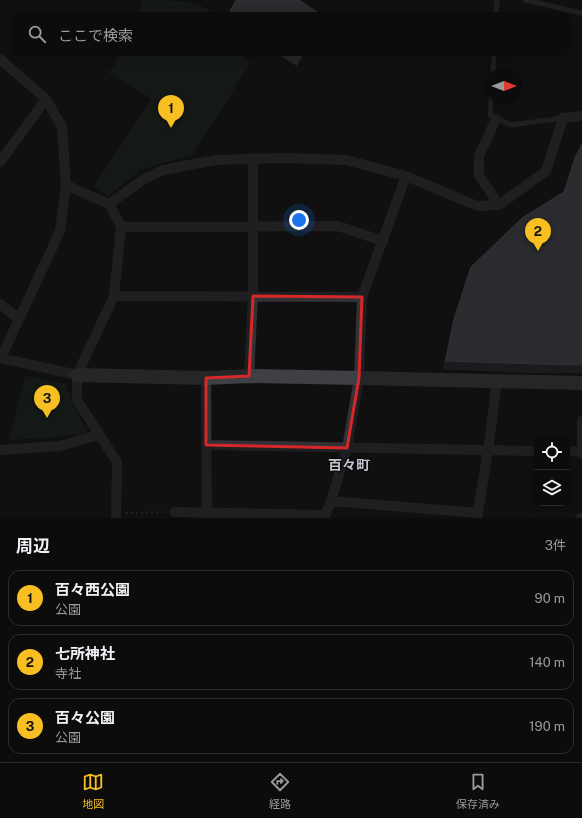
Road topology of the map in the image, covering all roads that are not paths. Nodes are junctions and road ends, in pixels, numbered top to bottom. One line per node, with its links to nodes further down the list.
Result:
1 (497, 0): 3 (lane)
2 (525, 0): 4 (lane)
3 (496, 12)
4 (582, 13)
5 (494, 56): 7 (lane)
6 (0, 59): 8 (street)
7 (493, 68)
8 (46, 99): 14 (street); 16 (street)
9 (491, 104): 12 (lane)
10 (582, 116): 11 (street)
11 (563, 118): 12 (lane); 18 (street)
12 (496, 119): 18 (street)
13 (253, 158): 15 (street); 17 (street); 20 (street)
14 (0, 162)
15 (406, 176): 18 (street); 21 (street)
16 (66, 185): 17 (street); 26 (street)
17 (109, 204): 19 (street)
18 (499, 205)
19 (122, 227): 20 (street); 22 (street)
20 (253, 227): 21 (street); 23 (street)
21 (383, 241): 24 (street)
22 (114, 296): 23 (street); 28 (street)
23 (253, 296): 24 (street); 29 (street)
24 (362, 296): 31 (street)
25 (0, 304): 26 (street)
26 (19, 319): 27 (street)
27 (0, 358): 28 (street)
28 (77, 375): 30 (street); 35 (street)
29 (249, 376): 30 (street); 31 (street)
30 (206, 378): 36 (street)
31 (359, 378): 32 (street); 37 (street)
32 (496, 381): 33 (street); 39 (street)
33 (582, 383)
34 (582, 421): 42 (street)
35 (99, 435): 38 (street); 46 (street)
36 (206, 445): 37 (street); 45 (street)
37 (347, 448): 39 (street); 43 (street)
38 (0, 450)
39 (488, 451): 40 (street); 48 (street)
40 (534, 451)
41 (570, 452): 42 (street)
42 (582, 453)
43 (332, 501): 47 (street); 48 (street)
44 (174, 512): 45 (street)
45 (207, 515): 47 (street)
46 (116, 516)
47 (325, 516)
48 (478, 516)

